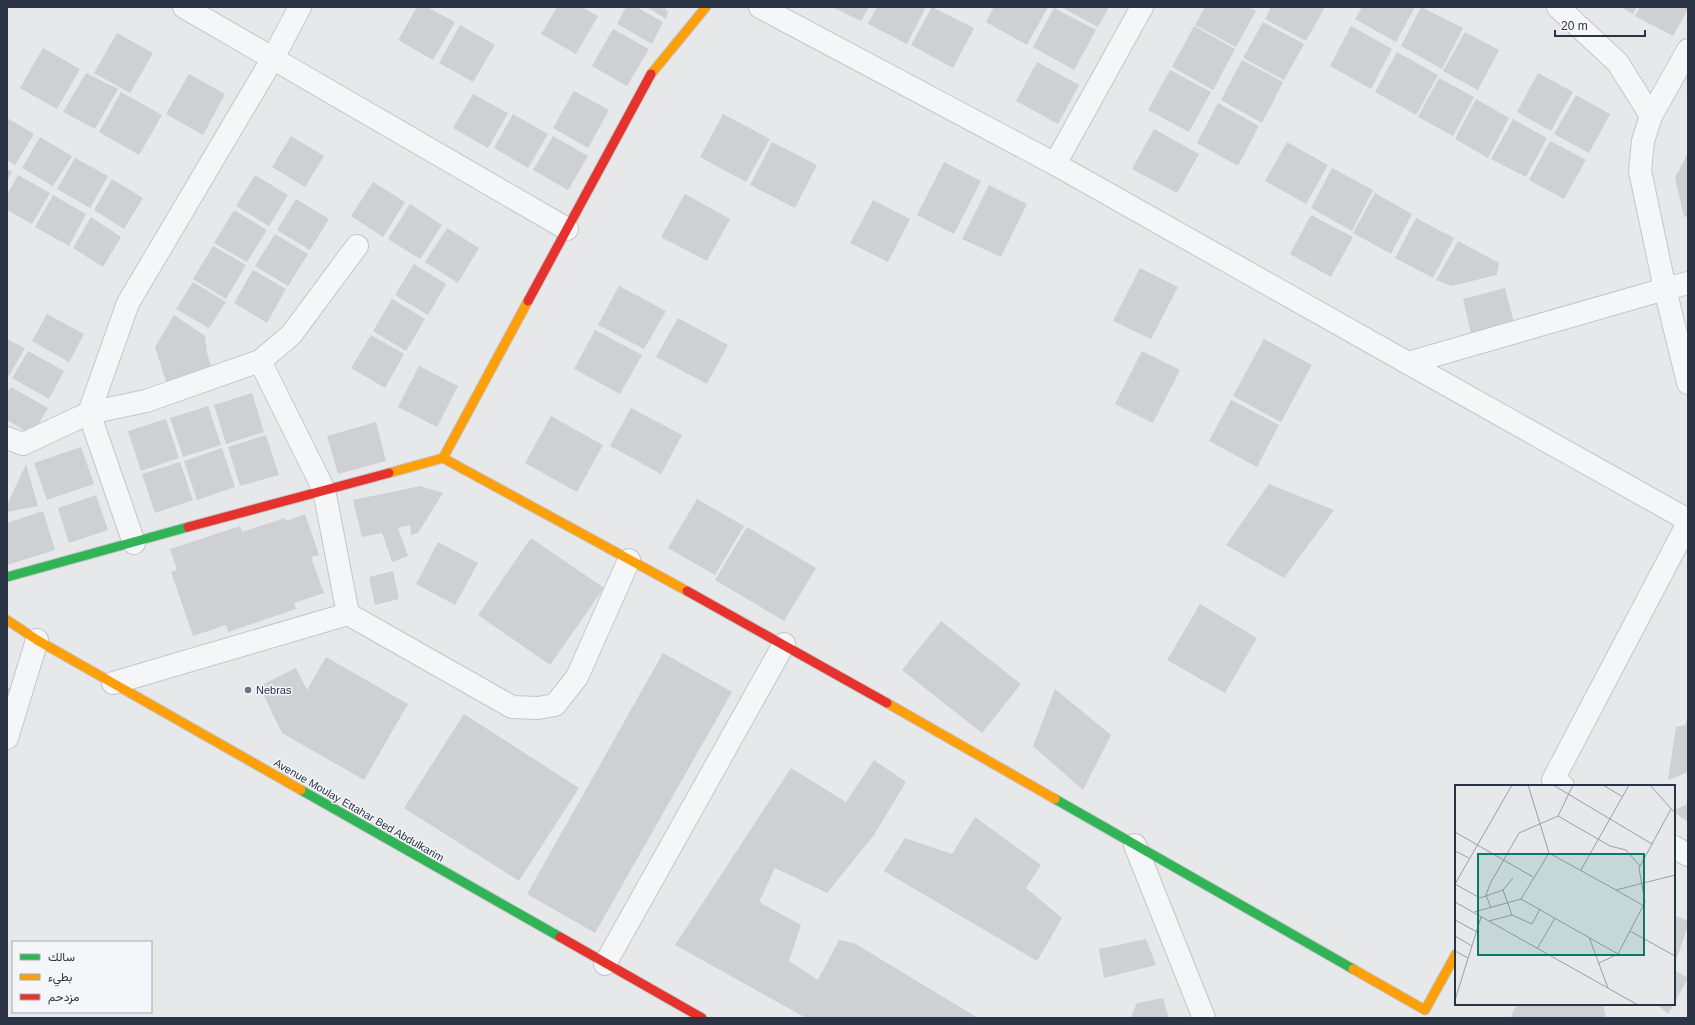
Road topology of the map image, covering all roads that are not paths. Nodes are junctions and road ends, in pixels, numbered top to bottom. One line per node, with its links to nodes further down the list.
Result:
1 (184, 7): 8 (street)
2 (300, 7): 8 (street)
3 (706, 7): 11 (street)
4 (760, 7): 10 (street)
5 (1142, 7): 10 (street)
6 (1558, 7): 9 (street)
7 (1688, 50): 9 (street)
8 (273, 58): 11 (street); 18 (street)
9 (1652, 116): 14 (street)
10 (1055, 164): 16 (street)
11 (567, 229): 20 (street)
12 (357, 246): 15 (street)
13 (1688, 283): 14 (street)
14 (1665, 289): 16 (street); 17 (street)
15 (260, 361): 18 (street); 21 (street)
16 (1408, 363): 22 (street)
17 (1688, 383)
18 (89, 413): 19 (street); 23 (street)
19 (7, 438)
20 (443, 458): 21 (street); 24 (street)
21 (324, 490): 23 (street); 26 (street)
22 (1688, 522): 32 (street)
23 (134, 543): 25 (street)
24 (629, 560): 26 (street); 29 (street)
25 (7, 577)
26 (348, 614): 30 (street)
27 (7, 620): 28 (street, Avenue Moulay Ettahar Bed Abdulkarim)
28 (38, 640): 30 (street, Avenue Moulay Ettahar Bed Abdulkarim); 31 (street)
29 (784, 644): 33 (street); 37 (street)
30 (113, 683): 37 (street, Avenue Moulay Ettahar Bed Abdulkarim)
31 (7, 738)
32 (1555, 784)
33 (1135, 845): 38 (street); 40 (street)
34 (1675, 848): 35 (street)
35 (1688, 855)
36 (1455, 956): 38 (street)
37 (605, 964): 39 (street, Avenue Moulay Ettahar Bed Abdulkarim)
38 (1421, 1014)
39 (702, 1018)
40 (1204, 1018)

